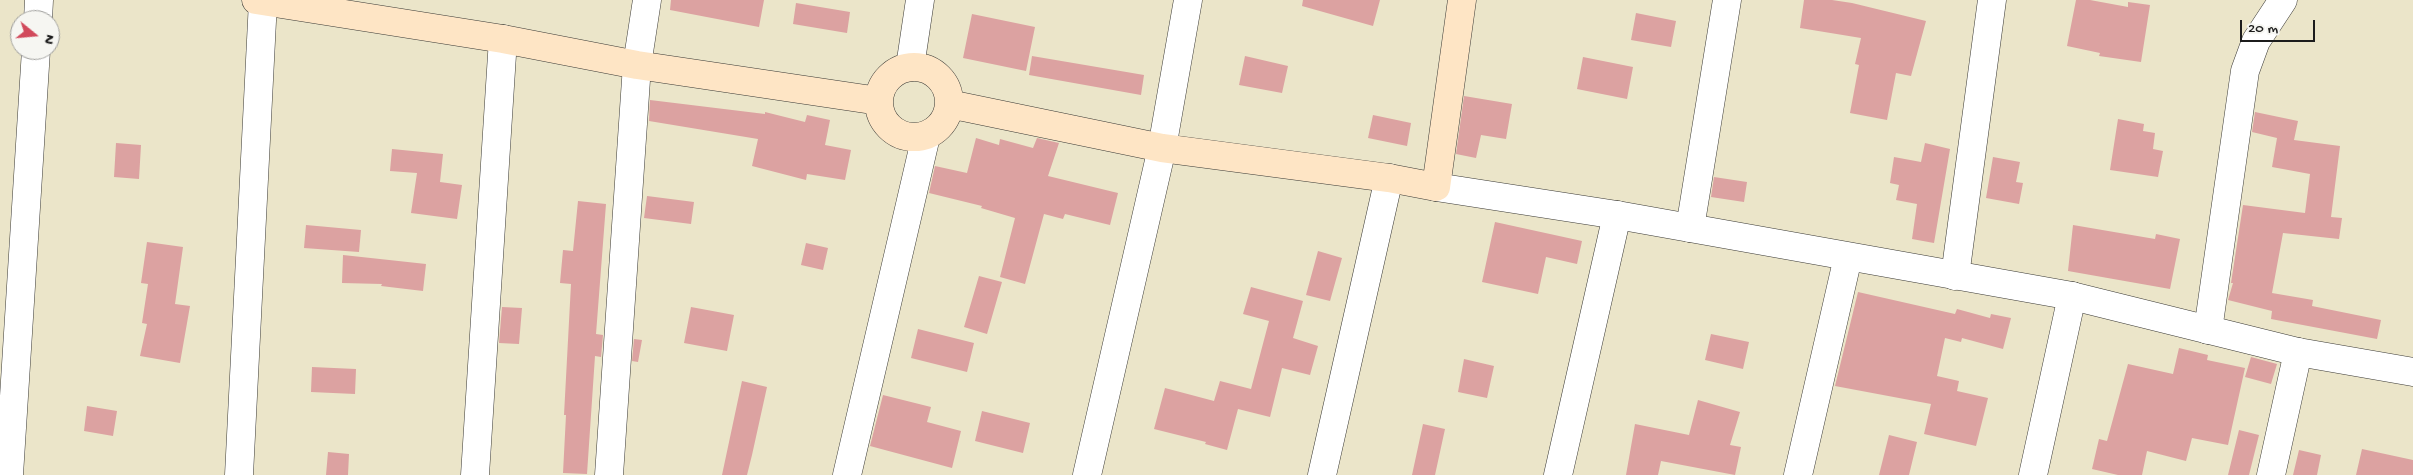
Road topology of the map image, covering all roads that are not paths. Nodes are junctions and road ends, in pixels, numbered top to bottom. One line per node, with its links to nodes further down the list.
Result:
1 (647, 0): 12 (street)
2 (920, 0): 13 (street)
3 (1188, 0): 17 (street)
4 (1462, 0): 19 (main road)
5 (1728, 0): 21 (street)
6 (1992, 0): 23 (street)
7 (2284, 0): 25 (street)
8 (259, 1): 9 (main road); 29 (street)
9 (357, 7): 10 (main road)
10 (503, 39): 12 (main road); 30 (street)
11 (35, 60): 28 (street)
12 (637, 65): 14 (main road); 31 (street)
13 (910, 67): 14 (main road); 15 (main road)
14 (879, 100): 16 (main road)
15 (949, 104): 16 (main road); 17 (main road)
16 (926, 136): 32 (street)
17 (1162, 148): 18 (main road); 33 (street)
18 (1389, 178): 19 (main road); 34 (street)
19 (1436, 187): 20 (street)
20 (1617, 215): 21 (street); 35 (street)
21 (1690, 228): 22 (street)
22 (1848, 257): 23 (street); 36 (street)
23 (1955, 276): 24 (street)
24 (2072, 296): 25 (street); 37 (street)
25 (2208, 330): 26 (street)
26 (2298, 352): 27 (street); 38 (street)
27 (2413, 372)
28 (8, 475)
29 (239, 475)
30 (475, 475)
31 (609, 475)
32 (847, 475)
33 (1086, 475)
34 (1322, 475)
35 (1558, 475)
36 (1798, 475)
37 (2033, 475)
38 (2271, 475)

